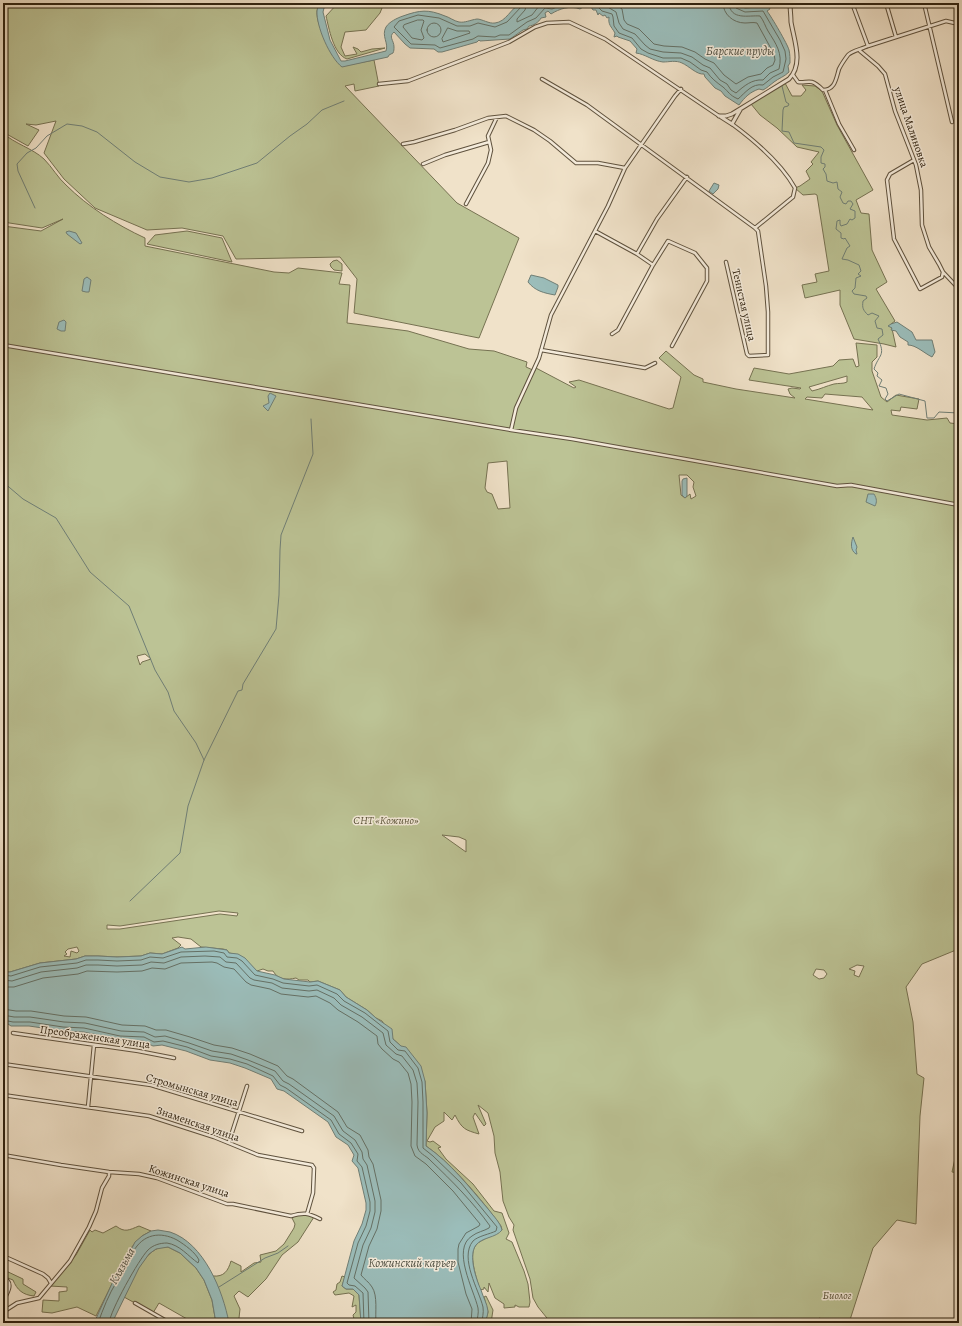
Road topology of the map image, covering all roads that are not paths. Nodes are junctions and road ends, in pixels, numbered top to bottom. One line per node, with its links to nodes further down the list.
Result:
1 (790, 3): 10 (street)
2 (852, 3): 8 (street)
3 (886, 3): 7 (street)
4 (924, 3): 6 (street)
5 (959, 24): 6 (street)
6 (929, 28): 7 (street); 19 (street)
7 (896, 36): 8 (street)
8 (868, 46): 9 (street)
9 (860, 51): 14 (street); 25 (street, улица Малиновка)
10 (793, 75): 14 (street); 15 (street)
11 (542, 79): 23 (street)
12 (379, 84): 13 (street)
13 (681, 89): 16 (street); 23 (street)
14 (826, 90): 24 (street)
15 (740, 110): 18 (street); 20 (street)
16 (720, 116): 18 (street)
17 (496, 117): 21 (street); 22 (street); 27 (street)
18 (726, 118): 20 (street)
19 (952, 122)
20 (732, 124): 30 (street)
21 (489, 142): 26 (street); 29 (street)
22 (403, 144)
23 (642, 144): 27 (street); 28 (street)
24 (854, 150)
25 (914, 160): 35 (street, улица Малиновка); 35 (street)
26 (423, 164)
27 (625, 168): 31 (street)
28 (687, 177): 30 (street); 32 (street)
29 (466, 204)
30 (756, 228): 33 (street, Тенистая улица)
31 (595, 231): 32 (street); 40 (street)
32 (637, 254): 34 (street)
33 (726, 262)
34 (653, 265): 37 (street); 39 (street)
35 (943, 272): 36 (street, улица Малиновка)
36 (959, 289)
37 (612, 334)
38 (3, 345): 42 (street)
39 (672, 346)
40 (541, 350): 41 (street); 42 (street)
41 (655, 363)
42 (511, 430): 43 (street)
43 (959, 505)
44 (13, 1033): 45 (street, Преображенская улица)
45 (94, 1045): 46 (street, Преображенская улица); 48 (street)
46 (174, 1058)
47 (3, 1064): 48 (street, Стромынская улица)
48 (91, 1077): 51 (street); 52 (street, Стромынская улица)
49 (247, 1086): 52 (street)
50 (3, 1095): 51 (street, Знаменская улица)
51 (88, 1107): 54 (street, Знаменская улица)
52 (239, 1112): 53 (street, Стромынская улица); 54 (street)
53 (302, 1131)
54 (228, 1142): 57 (street, Знаменская улица)
55 (3, 1155): 56 (street, Кожинская улица)
56 (109, 1172): 57 (street, Кожинская улица); 61 (street)
57 (307, 1214): 58 (street, Кожинская улица)
58 (320, 1219)
59 (3, 1256): 61 (street)
60 (3, 1278): 62 (street)
61 (51, 1283): 64 (street)
62 (3, 1301)
63 (135, 1303): 65 (street)
64 (3, 1312)
65 (170, 1323)

